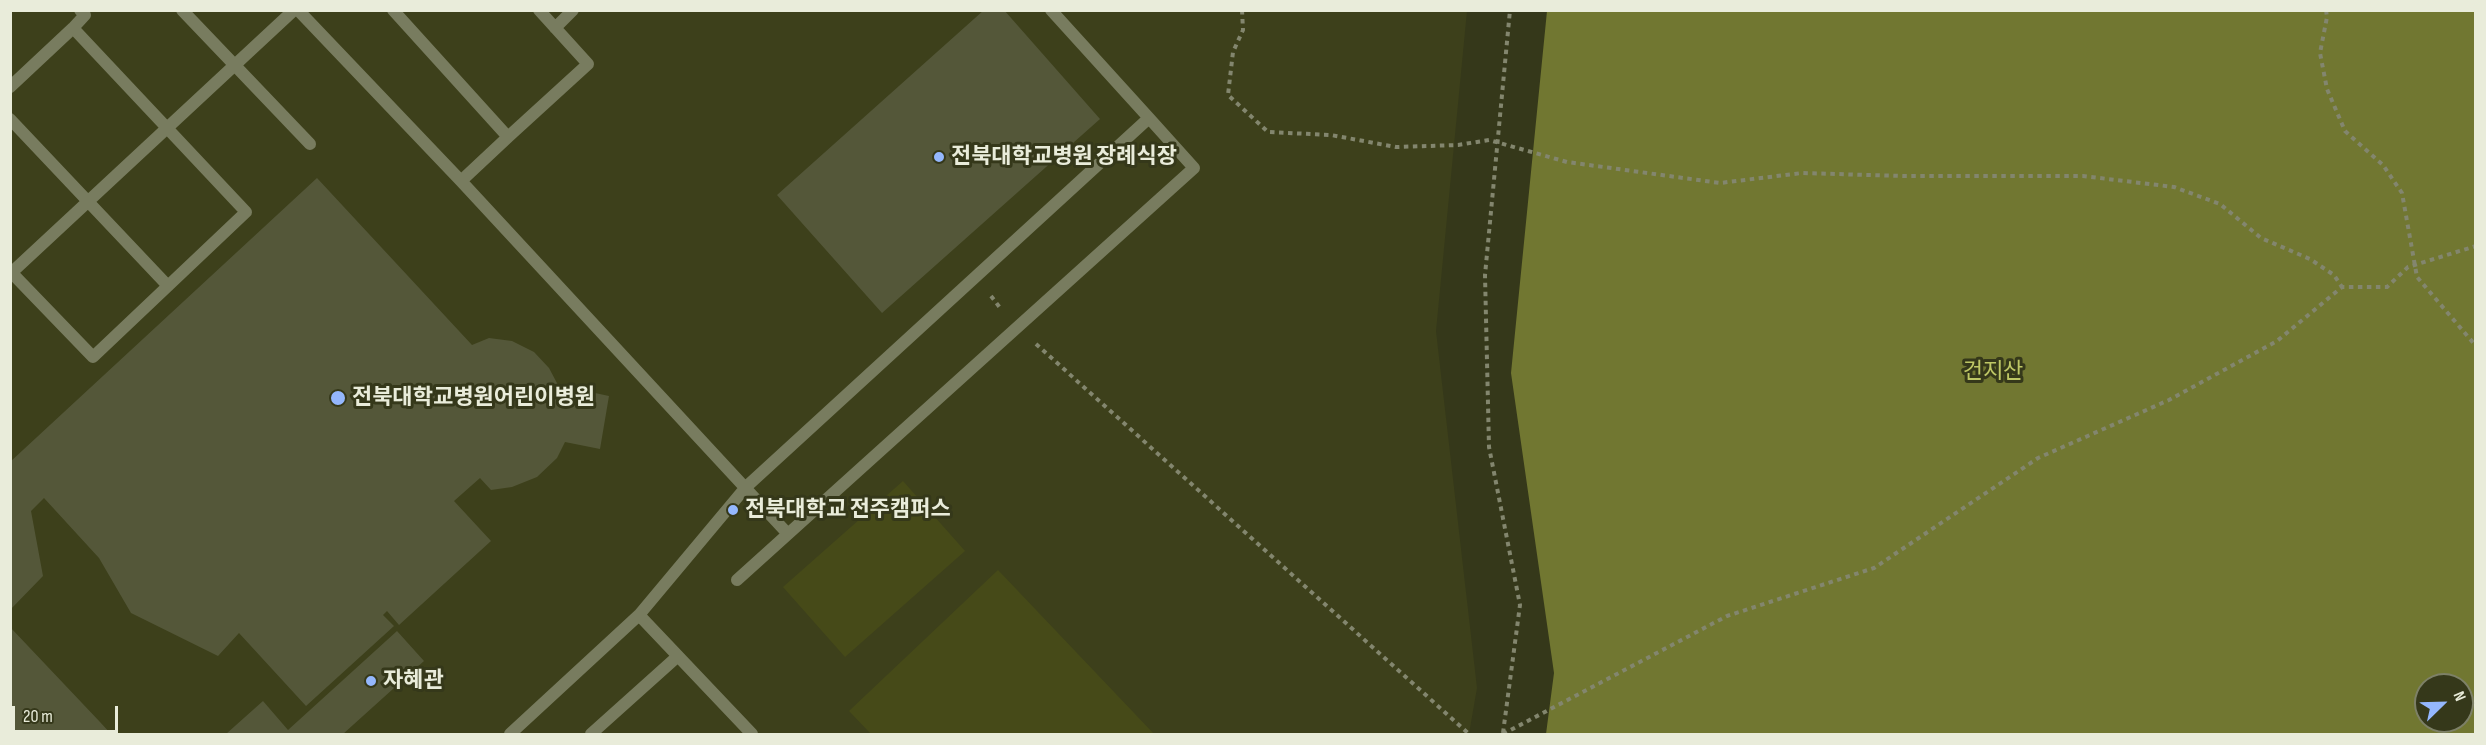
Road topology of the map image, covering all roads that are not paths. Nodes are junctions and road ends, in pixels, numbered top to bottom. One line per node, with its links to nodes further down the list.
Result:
1 (80, 10): 8 (lane)
2 (182, 10): 10 (lane)
3 (296, 10): 10 (lane); 17 (lane)
4 (393, 10): 15 (lane)
5 (539, 10): 9 (lane)
6 (573, 10): 9 (lane)
7 (1051, 10): 12 (lane)
8 (73, 28): 11 (lane); 14 (lane)
9 (555, 28): 15 (lane)
10 (235, 66): 14 (lane); 16 (lane)
11 (10, 87)
12 (1149, 118): 21 (lane); 22 (lane)
13 (10, 119): 18 (lane)
14 (167, 128): 18 (lane); 20 (lane)
15 (508, 137): 17 (lane)
16 (310, 144)
17 (461, 181): 21 (lane)
18 (88, 202): 19 (lane); 20 (lane)
19 (11, 272): 20 (lane)
20 (168, 286)
21 (746, 487): 22 (lane); 24 (lane)
22 (788, 534): 23 (lane)
23 (737, 580)
24 (639, 615): 25 (lane); 26 (lane)
25 (678, 656): 27 (lane); 28 (lane)
26 (510, 735)
27 (591, 735)
28 (752, 735)

